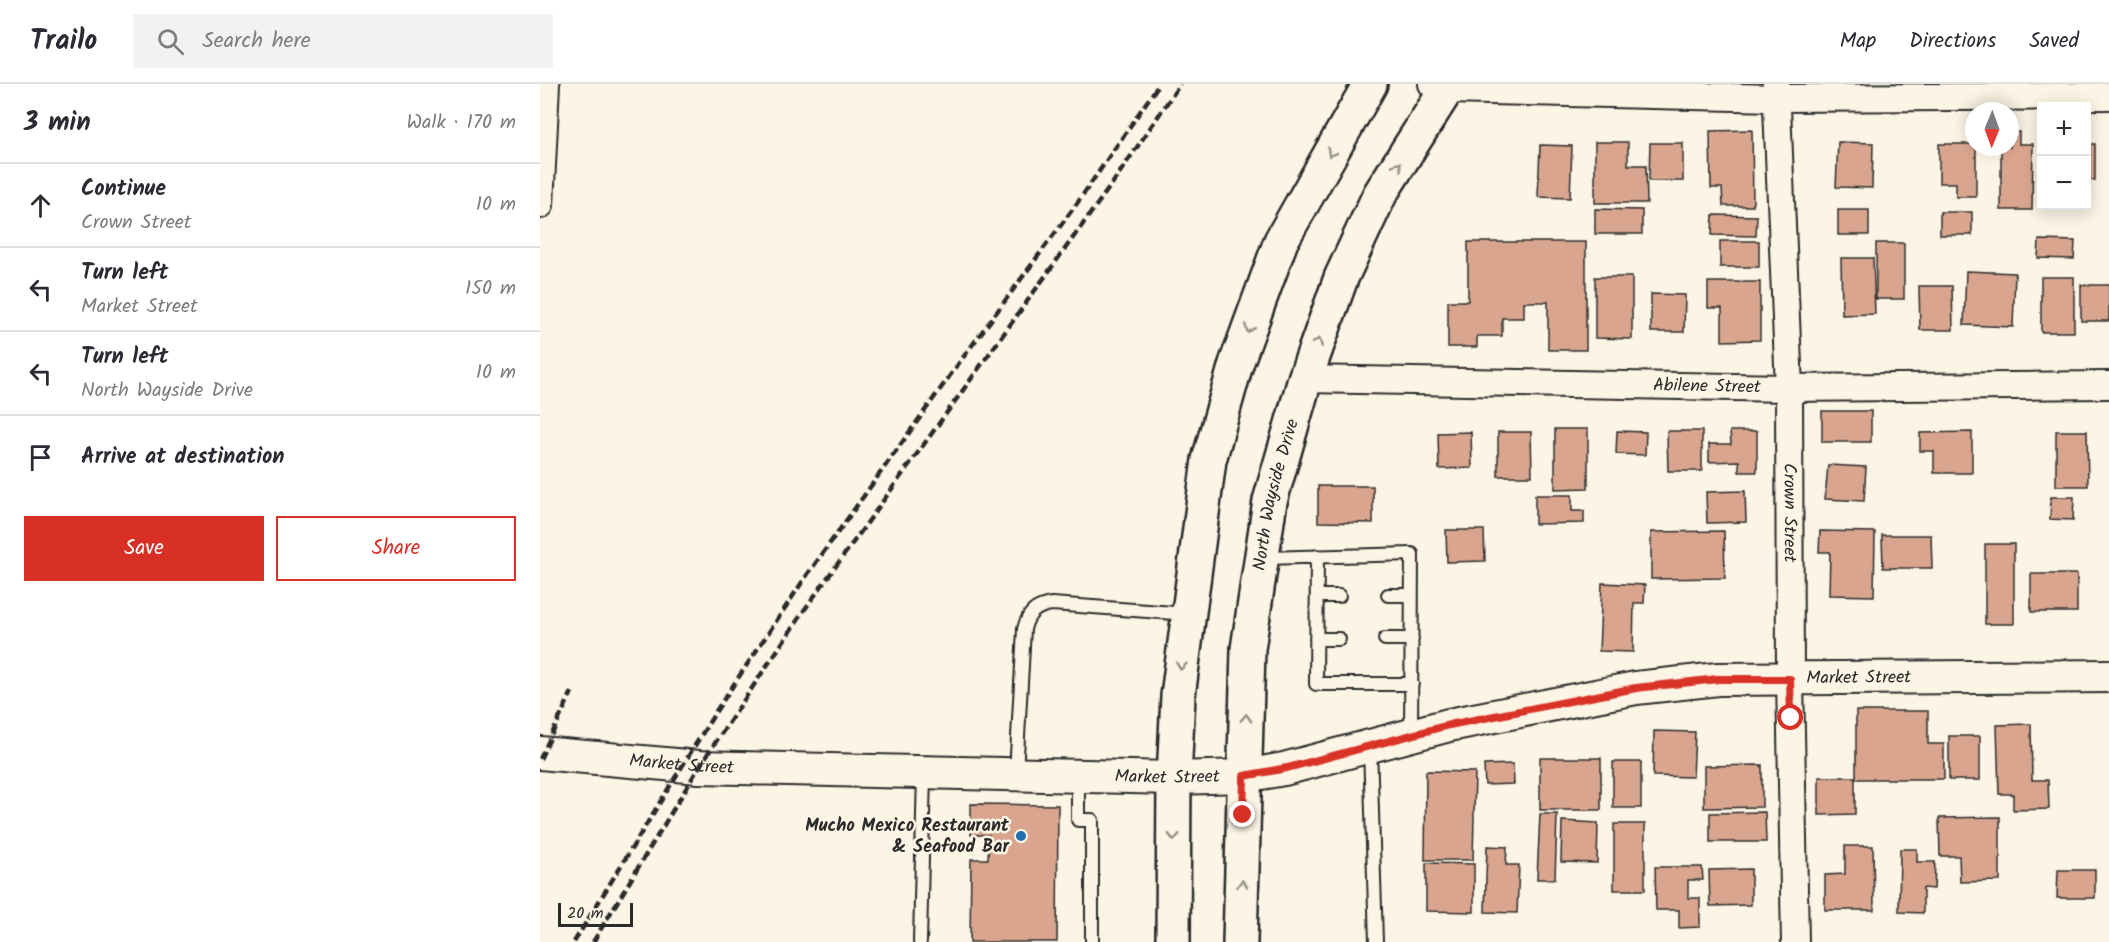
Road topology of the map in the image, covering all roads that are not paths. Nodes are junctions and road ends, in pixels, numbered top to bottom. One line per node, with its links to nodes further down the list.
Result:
1 (546, 84): 6 (street)
2 (1370, 84): 16 (main road, one-way to 16)
3 (1443, 86): 4 (street); 7 (main road, North Wayside Drive, one-way to 3)
4 (1776, 91): 5 (street); 9 (street, Crown Street)
5 (2109, 96)
6 (540, 205)
7 (1305, 379): 9 (street, Abilene Street); 11 (main road, North Wayside Drive)
8 (2109, 385): 9 (street, Abilene Street)
9 (1789, 388): 22 (street, Crown Street)
10 (1317, 556): 11 (lane); 13 (lane); 14 (lane)
11 (1262, 558): 30 (main road, North Wayside Drive, one-way to 11)
12 (1388, 595): 13 (lane)
13 (1412, 595): 20 (lane)
14 (1317, 596): 15 (lane); 17 (lane)
15 (1339, 596)
16 (1188, 614): 28 (lane); 31 (main road, one-way to 31)
17 (1316, 639): 18 (lane); 23 (lane)
18 (1340, 639)
19 (1385, 639): 20 (lane)
20 (1412, 639): 23 (lane)
21 (2109, 676): 22 (street, Market Street)
22 (1790, 679): 24 (street, Market Street); 37 (street, Crown Street)
23 (1412, 684): 24 (lane)
24 (1412, 735): 25 (street, Market Street)
25 (1370, 745): 30 (street, Market Street); 36 (lane)
26 (540, 753): 27 (street, Market Street)
27 (924, 772): 28 (street, Market Street); 32 (lane)
28 (1016, 774): 29 (street, Market Street)
29 (1078, 775): 31 (street, Market Street); 33 (lane)
30 (1244, 776): 31 (street, Market Street); 35 (main road, North Wayside Drive, one-way to 30)
31 (1174, 778): 34 (main road, one-way to 34)
32 (920, 942)
33 (1092, 942)
34 (1173, 942)
35 (1240, 942)
36 (1376, 942)
37 (1795, 942)

